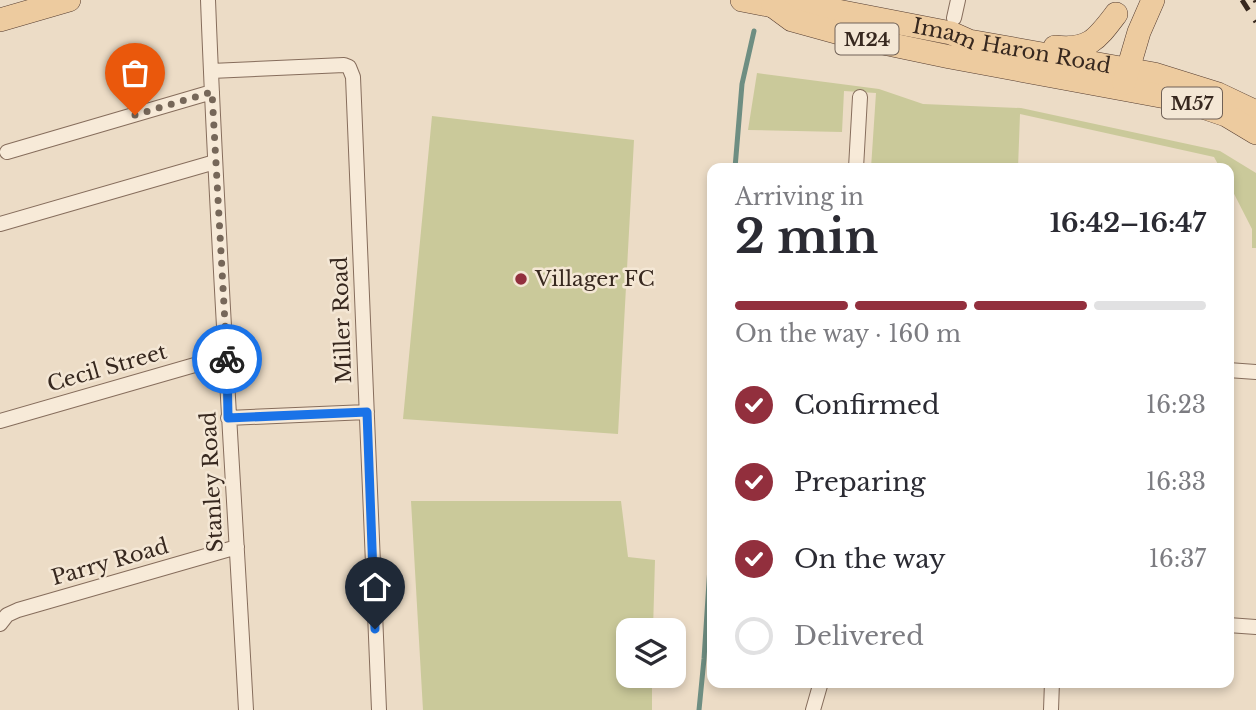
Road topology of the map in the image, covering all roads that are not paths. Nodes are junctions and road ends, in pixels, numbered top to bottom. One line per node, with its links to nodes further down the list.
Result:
1 (69, 0): 6 (main road)
2 (208, 0): 11 (street, Stanley Road)
3 (742, 0): 7 (main road, Imam Haron Road / M24)
4 (958, 0): 10 (street)
5 (1153, 0): 13 (main road)
6 (39, 4): 9 (main road)
7 (773, 6): 10 (main road, Imam Haron Road / M24); 12 (main road, Imam Haron Road / M24)
8 (1119, 7): 10 (main road); 12 (main road)
9 (0, 20)
10 (953, 26): 12 (main road, Imam Haron Road / M24)
11 (211, 71): 14 (street, Stanley Road); 25 (street, Miller Road)
12 (1101, 74): 13 (main road, Imam Haron Road / M24)
13 (1125, 79): 16 (main road); 17 (main road, M57)
14 (212, 92): 18 (street); 19 (street, Stanley Road)
15 (860, 97): 20 (street)
16 (1256, 112)
17 (1256, 133)
18 (6, 152)
19 (215, 162): 21 (street); 22 (street, Stanley Road)
20 (856, 163)
21 (0, 224)
22 (226, 356): 26 (street, Stanley Road); 27 (street, Cecil Street)
23 (1234, 370): 24 (street)
24 (1256, 372)
25 (367, 412): 26 (street); 35 (street, Miller Road)
26 (228, 418): 28 (street, Stanley Road)
27 (0, 421)
28 (237, 547): 29 (street, Parry Road); 34 (street, Stanley Road)
29 (0, 624)
30 (1234, 625): 31 (street)
31 (1256, 627)
32 (819, 688): 36 (street)
33 (1052, 688): 37 (street)
34 (246, 710)
35 (379, 710)
36 (813, 710)
37 (1051, 710)

